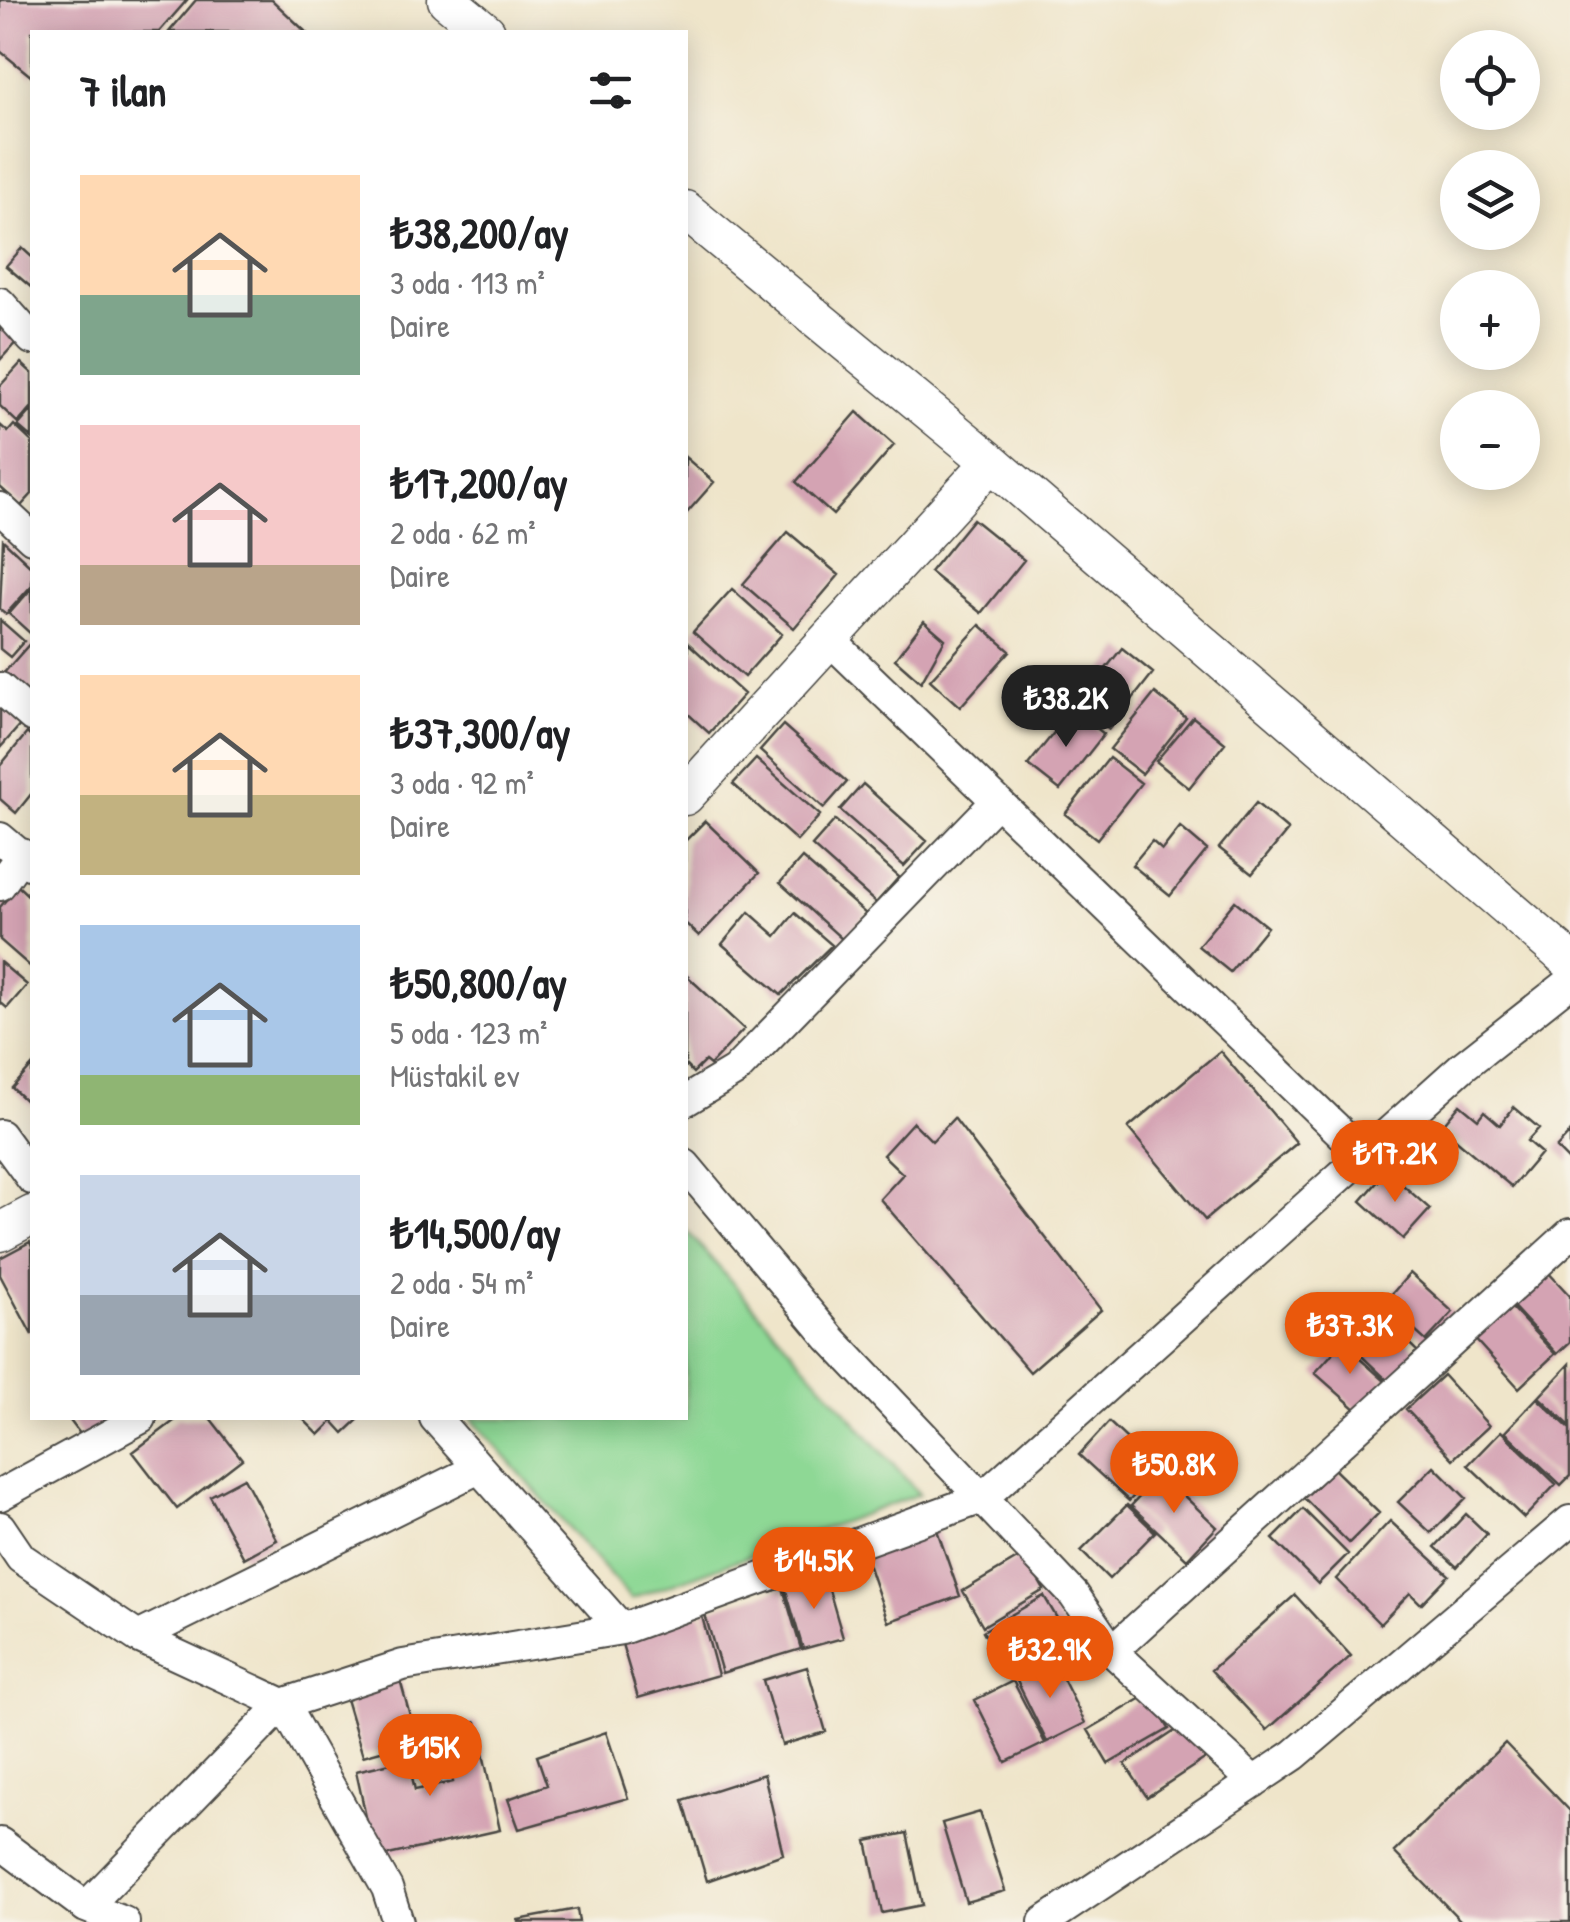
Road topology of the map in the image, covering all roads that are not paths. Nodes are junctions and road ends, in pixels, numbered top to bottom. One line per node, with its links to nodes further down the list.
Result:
1 (447, 0): 2 (street)
2 (484, 30)
3 (688, 212): 6 (street)
4 (0, 304): 5 (street)
5 (30, 337)
6 (990, 462): 9 (street); 16 (street)
7 (0, 508): 8 (street)
8 (30, 536)
9 (828, 638): 12 (street); 13 (street)
10 (0, 688): 11 (street)
11 (30, 714)
12 (688, 793)
13 (998, 801): 18 (street); 20 (street)
14 (18, 852): 15 (street)
15 (0, 885)
16 (1570, 960)
17 (1570, 982): 20 (street)
18 (688, 1099)
19 (0, 1134): 22 (street)
20 (1364, 1155): 30 (street)
21 (688, 1169): 30 (street)
22 (30, 1175)
23 (30, 1216): 24 (street)
24 (0, 1232)
25 (1570, 1234): 35 (street)
26 (137, 1420): 29 (street)
27 (437, 1420): 28 (street)
28 (479, 1468): 33 (street); 34 (street)
29 (0, 1495)
30 (982, 1498): 33 (street); 35 (street)
31 (1570, 1522): 37 (street)
32 (0, 1527): 34 (street)
33 (622, 1629): 36 (street)
34 (138, 1637): 36 (street)
35 (1112, 1651): 37 (street)
36 (283, 1704): 39 (street); 41 (street)
37 (1254, 1782): 42 (street)
38 (0, 1843): 39 (street)
39 (86, 1907): 40 (street)
40 (124, 1922)
41 (398, 1922)
42 (1044, 1922)

